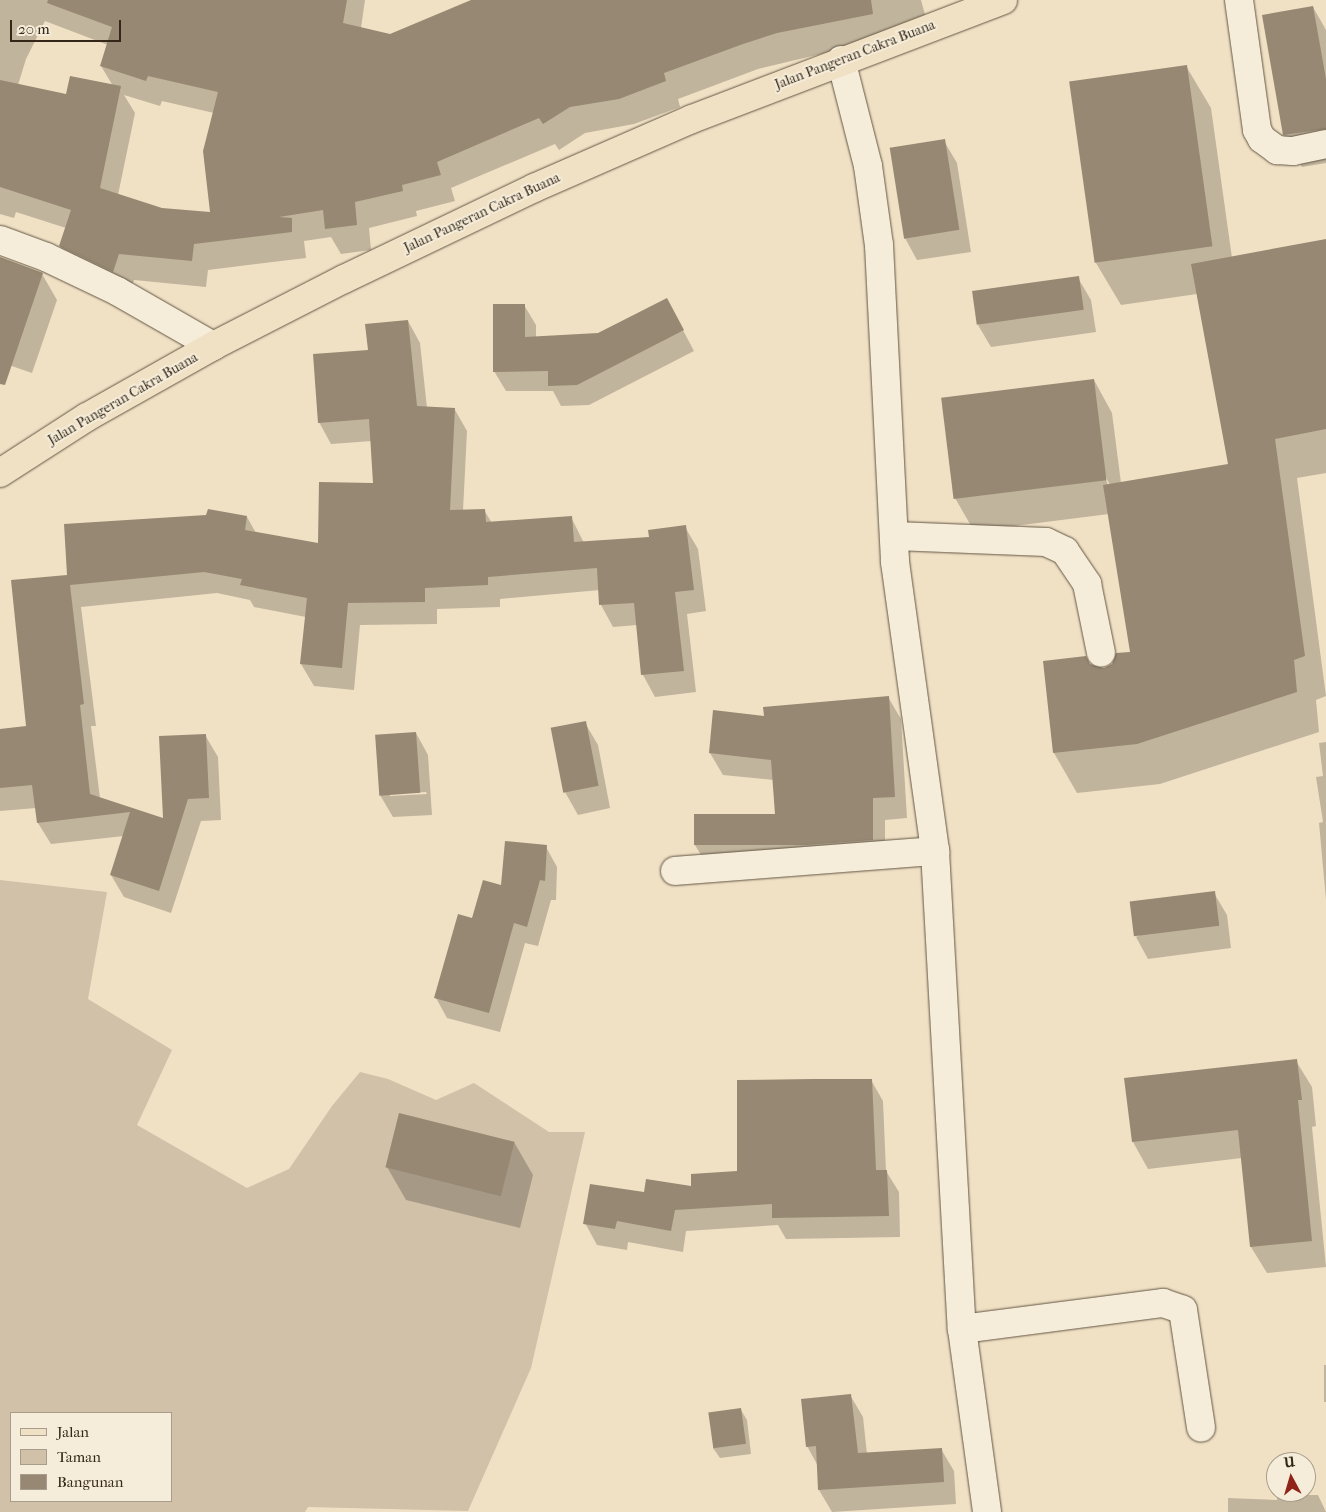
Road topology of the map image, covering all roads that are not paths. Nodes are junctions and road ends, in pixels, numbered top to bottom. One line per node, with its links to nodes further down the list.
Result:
1 (1239, 0): 4 (street)
2 (993, 2): 3 (main road, Jalan Pangeran Cakra Buana)
3 (841, 60): 6 (main road, Jalan Pangeran Cakra Buana); 8 (street)
4 (1326, 144)
5 (0, 240): 6 (street)
6 (213, 346): 7 (main road, Jalan Pangeran Cakra Buana)
7 (0, 473)
8 (894, 536): 9 (street); 10 (street)
9 (1101, 653)
10 (935, 851): 11 (street); 12 (street)
11 (675, 870)
12 (962, 1329): 13 (street); 14 (street)
13 (1201, 1428)
14 (987, 1512)

